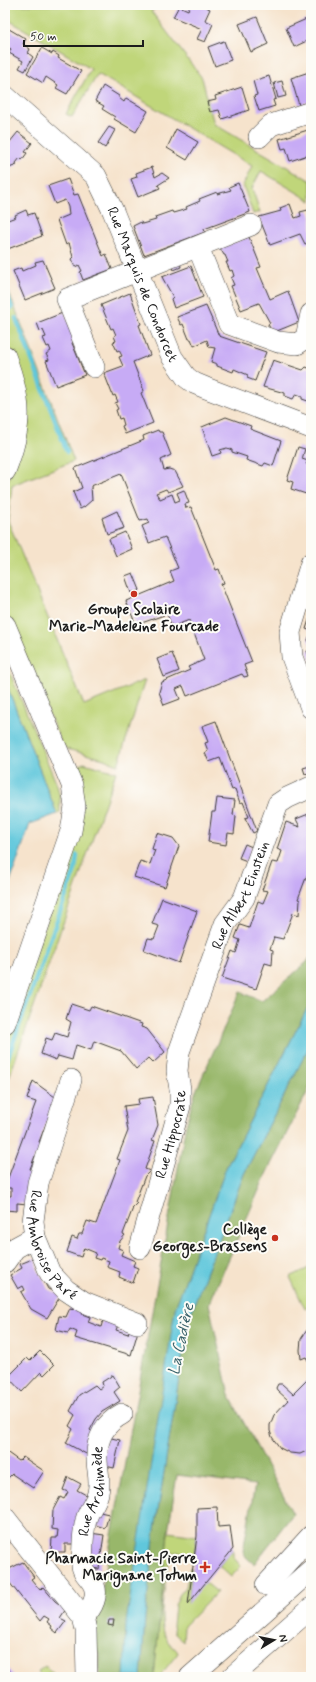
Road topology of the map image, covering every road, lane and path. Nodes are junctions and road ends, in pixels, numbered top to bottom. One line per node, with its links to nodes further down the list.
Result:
1 (5, 96): 6 (street, Rue Marquis de Condorcet)
2 (311, 112): 3 (street)
3 (259, 137)
4 (251, 225): 5 (street)
5 (198, 247): 6 (street); 7 (street)
6 (137, 272): 9 (street); 10 (street, Rue Marquis de Condorcet)
7 (311, 314)
8 (5, 356): 11 (street)
9 (94, 367)
10 (311, 428)
11 (5, 471)
12 (311, 563): 14 (street)
13 (5, 625): 17 (street)
14 (311, 708)
15 (311, 787): 16 (street, Rue Albert Einstein)
16 (189, 1021): 20 (street, Rue Hippocrate)
17 (5, 1023)
18 (71, 1080): 19 (street, Rue Ambroise Paré)
19 (35, 1237): 21 (street); 22 (street, Rue Ambroise Paré)
20 (140, 1248)
21 (5, 1262)
22 (137, 1323)
23 (122, 1414): 29 (street, Rue Archimède)
24 (5, 1518): 29 (street)
25 (311, 1536): 27 (street)
26 (311, 1570): 31 (street)
27 (266, 1585)
28 (311, 1608): 32 (street)
29 (83, 1617): 30 (street)
30 (87, 1677)
31 (190, 1677)
32 (232, 1677)

